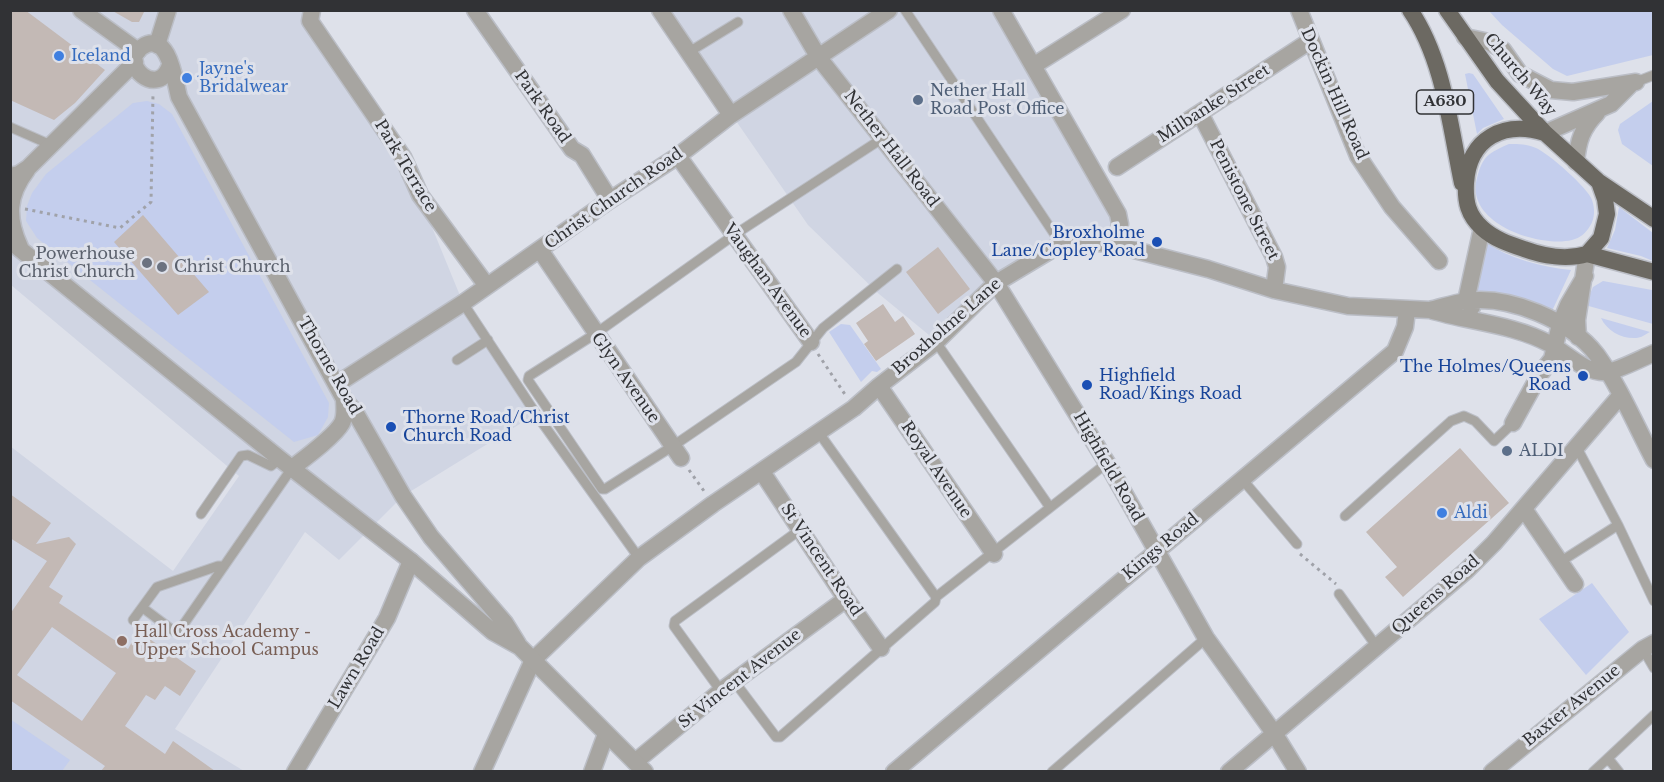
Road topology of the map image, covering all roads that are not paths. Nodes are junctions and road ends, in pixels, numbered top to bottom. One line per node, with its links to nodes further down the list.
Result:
1 (81, 10): 19 (street)
2 (168, 10): 17 (street)
3 (475, 10): 39 (street, Park Road)
4 (660, 10): 18 (street)
5 (791, 10): 20 (street, Nether Hall Road)
6 (889, 10): 20 (street, Christ Church Road)
7 (905, 10): 45 (lane)
8 (1001, 10): 22 (street)
9 (1122, 10): 22 (street)
10 (1299, 10): 16 (street, Dockin Hill Road)
11 (1410, 10): 38 (highway, A630)
12 (1447, 10): 15 (highway, Church Way / A630)
13 (311, 12): 54 (street, Park Terrace)
14 (738, 22): 18 (lane)
15 (1465, 37): 24 (street); 29 (highway, Church Way / A630)
16 (1310, 41): 26 (street, Milbanke Street); 49 (street, Dockin Hill Road)
17 (158, 45): 19 (street); 21 (street)
18 (689, 52): 27 (street)
19 (137, 56): 21 (street); 31 (street)
20 (819, 58): 27 (street, Christ Church Road); 30 (street, Nether Hall Road)
21 (170, 64): 72 (street, Thorne Road)
22 (1033, 66): 46 (street)
23 (1653, 75): 24 (lane)
24 (1634, 83): 25 (street)
25 (1600, 110): 29 (street); 33 (street)
26 (1200, 113): 34 (street, Milbanke Street); 55 (street, Penistone Street)
27 (731, 115): 32 (street, Christ Church Road)
28 (10, 127): 31 (lane)
29 (1545, 133): 33 (highway); 38 (highway)
30 (883, 138): 43 (lane); 53 (street, Nether Hall Road)
31 (51, 145): 35 (street)
32 (678, 156): 39 (street, Christ Church Road); 43 (street, Vaughan Avenue)
33 (1576, 162): 37 (highway)
34 (1117, 167)
35 (28, 168): 36 (street); 40 (street)
36 (10, 176)
37 (1599, 182): 41 (highway); 48 (highway)
38 (1465, 199): 42 (highway)
39 (610, 200): 47 (street, Christ Church Road)
40 (11, 206): 44 (street)
41 (1653, 219)
42 (1482, 228): 48 (highway); 56 (street)
43 (734, 235): 62 (lane); 65 (street, Vaughan Avenue)
44 (15, 244): 79 (street, Thorne Road)
45 (1061, 244): 46 (street, Broxholme Lane); 53 (street, Broxholme Lane)
46 (1115, 245): 55 (street, Broxholme Lane)
47 (540, 250): 54 (street, Christ Church Road); 62 (street, Glyn Avenue)
48 (1587, 254): 51 (highway); 52 (street)
49 (1439, 261)
50 (897, 269): 65 (lane)
51 (1653, 272)
52 (1585, 276): 60 (street); 63 (street)
53 (996, 283): 66 (street, Broxholme Lane); 80 (street, Highfield Road)
54 (487, 286): 57 (street, Christ Church Road)
55 (1274, 290): 58 (street, Broxholme Lane)
56 (1466, 301): 59 (street); 60 (street); 61 (street)
57 (463, 303): 64 (lane); 72 (street, Christ Church Road)
58 (1407, 310): 59 (street, Broxholme Lane); 82 (street, Kings Road)
59 (1430, 310): 61 (street)
60 (1557, 322): 63 (street); 67 (street)
61 (1497, 325): 67 (street)
62 (595, 334): 77 (street, Glyn Avenue); 77 (lane)
63 (1578, 337): 70 (street)
64 (488, 340): 69 (lane); 92 (lane)
65 (811, 342): 77 (lane)
66 (936, 342): 71 (street, Broxholme Lane); 83 (lane)
67 (1552, 345): 70 (street); 74 (street)
68 (1653, 353): 70 (street)
69 (457, 360)
70 (1607, 372): 73 (street)
71 (879, 386): 75 (street, Broxholme Lane); 91 (street, Royal Avenue)
72 (340, 391): 79 (street); 106 (street, Thorne Road)
73 (1621, 395): 76 (street, Queens Road); 78 (street)
74 (1513, 423): 86 (lane)
75 (819, 433): 81 (street, Broxholme Lane); 98 (lane)
76 (1576, 446): 84 (street, Queens Road); 87 (lane)
77 (677, 452)
78 (1653, 460)
79 (286, 463): 85 (lane); 93 (street, Thorne Road); 95 (lane)
80 (1107, 463): 83 (lane); 90 (street, Highfield Road)
81 (762, 472): 88 (street, St Vincent Road); 92 (street, Broxholme Lane)
82 (1242, 479): 89 (lane); 90 (street, Kings Road)
83 (1049, 507): 91 (lane)
84 (1524, 509): 94 (street); 104 (street, Queens Road)
85 (201, 514)
86 (1345, 516)
87 (1618, 525): 94 (lane); 100 (lane)
88 (801, 529): 99 (street, St Vincent Road); 110 (lane)
89 (1297, 544)
90 (1156, 551): 103 (street, Highfield Road); 119 (street, Kings Road)
91 (994, 554): 98 (lane)
92 (639, 558): 108 (street, Broxholme Lane)
93 (411, 561): 106 (street, Thorne Road); 116 (street, Lawn Road)
94 (1560, 562): 96 (street)
95 (224, 566): 101 (lane); 101 (lane)
96 (1575, 584)
97 (1339, 594): 104 (lane)
98 (936, 597): 107 (lane)
99 (846, 599): 107 (street, St Vincent Road); 110 (street, St Vincent Avenue)
100 (1653, 601)
101 (143, 608): 102 (lane)
102 (133, 620)
103 (1206, 638): 112 (street, Highfield Road); 120 (lane)
104 (1377, 646): 112 (street, Queens Road)
105 (1648, 646): 109 (lane); 123 (street, Baxter Avenue)
106 (520, 647): 108 (street, Thorne Road)
107 (881, 648): 110 (lane)
108 (533, 660): 113 (street, Thorne Road); 117 (street)
109 (1653, 668)
110 (727, 686): 115 (street, St Vincent Avenue)
111 (1653, 715): 114 (lane)
112 (1274, 733): 121 (street, Queens Road); 122 (street, Highfield Road)
113 (606, 734): 115 (street, Thorne Road); 118 (street)
114 (1606, 760): 124 (lane); 125 (lane)
115 (640, 767)
116 (295, 771)
117 (482, 771)
118 (592, 771)
119 (894, 771)
120 (1052, 771)
121 (1228, 771)
122 (1298, 771)
123 (1492, 771)
124 (1593, 771)
125 (1619, 771)

